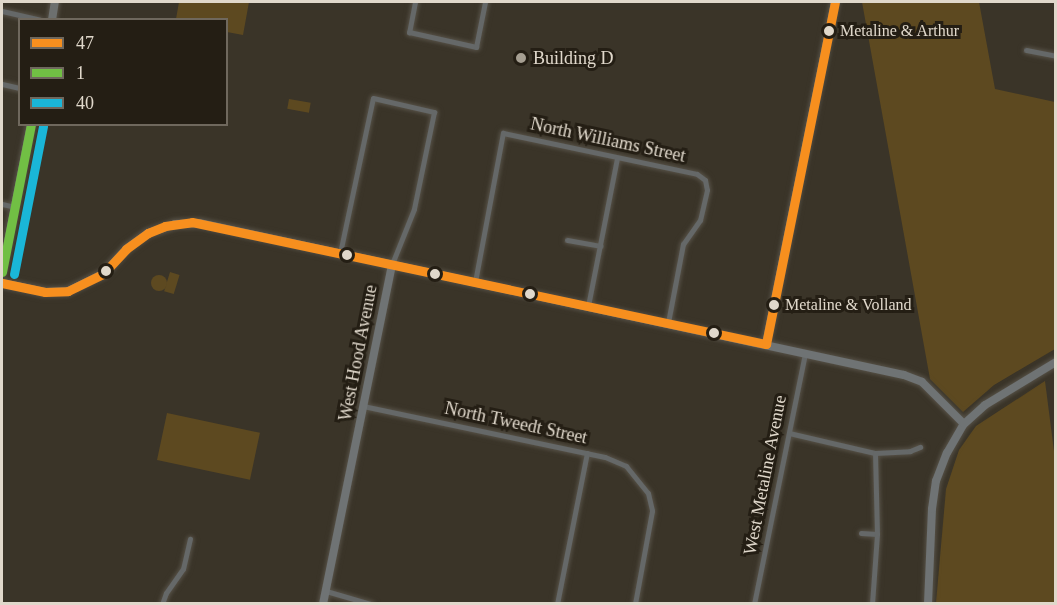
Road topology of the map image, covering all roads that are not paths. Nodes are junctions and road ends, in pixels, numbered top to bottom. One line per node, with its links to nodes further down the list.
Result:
1 (56, 2): 7 (main road)
2 (415, 2): 3 (street)
3 (485, 2)
4 (835, 2): 26 (main road)
5 (2, 10): 6 (street)
6 (32, 18)
7 (52, 18)
8 (1026, 50): 9 (street)
9 (1056, 56)
10 (2, 84): 11 (street)
11 (18, 88)
12 (31, 126): 15 (main road)
13 (617, 158): 17 (street); 22 (street, North Williams Street); 25 (street, North Williams Street)
14 (2, 204): 15 (street)
15 (15, 207): 18 (main road)
16 (567, 240): 17 (street)
17 (600, 246): 24 (street)
18 (4, 253): 21 (main road)
19 (340, 253): 20 (main road); 20 (street, West Hood Avenue); 23 (main road)
20 (392, 264): 22 (main road); 29 (main road, West Hood Avenue)
21 (2, 272)
22 (476, 282): 24 (main road)
23 (2, 284)
24 (588, 306): 25 (main road)
25 (668, 323): 26 (main road)
26 (766, 344): 27 (main road)
27 (805, 352): 30 (main road); 31 (street, West Metaline Avenue)
28 (1056, 362): 30 (main road)
29 (363, 406): 33 (street, North Tweedt Street); 38 (main road, West Hood Avenue)
30 (964, 424): 46 (main road)
31 (789, 433): 34 (street); 44 (street, West Metaline Avenue)
32 (920, 447): 34 (street)
33 (587, 453): 42 (street); 43 (street, North Tweedt Street)
34 (875, 453): 36 (street)
35 (861, 533): 36 (street)
36 (877, 534): 45 (street)
37 (190, 539): 39 (street)
38 (326, 591): 40 (main road, West Hood Avenue); 41 (street)
39 (162, 603)
40 (323, 603)
41 (371, 603)
42 (556, 603)
43 (635, 603)
44 (754, 603)
45 (872, 603)
46 (928, 603)

